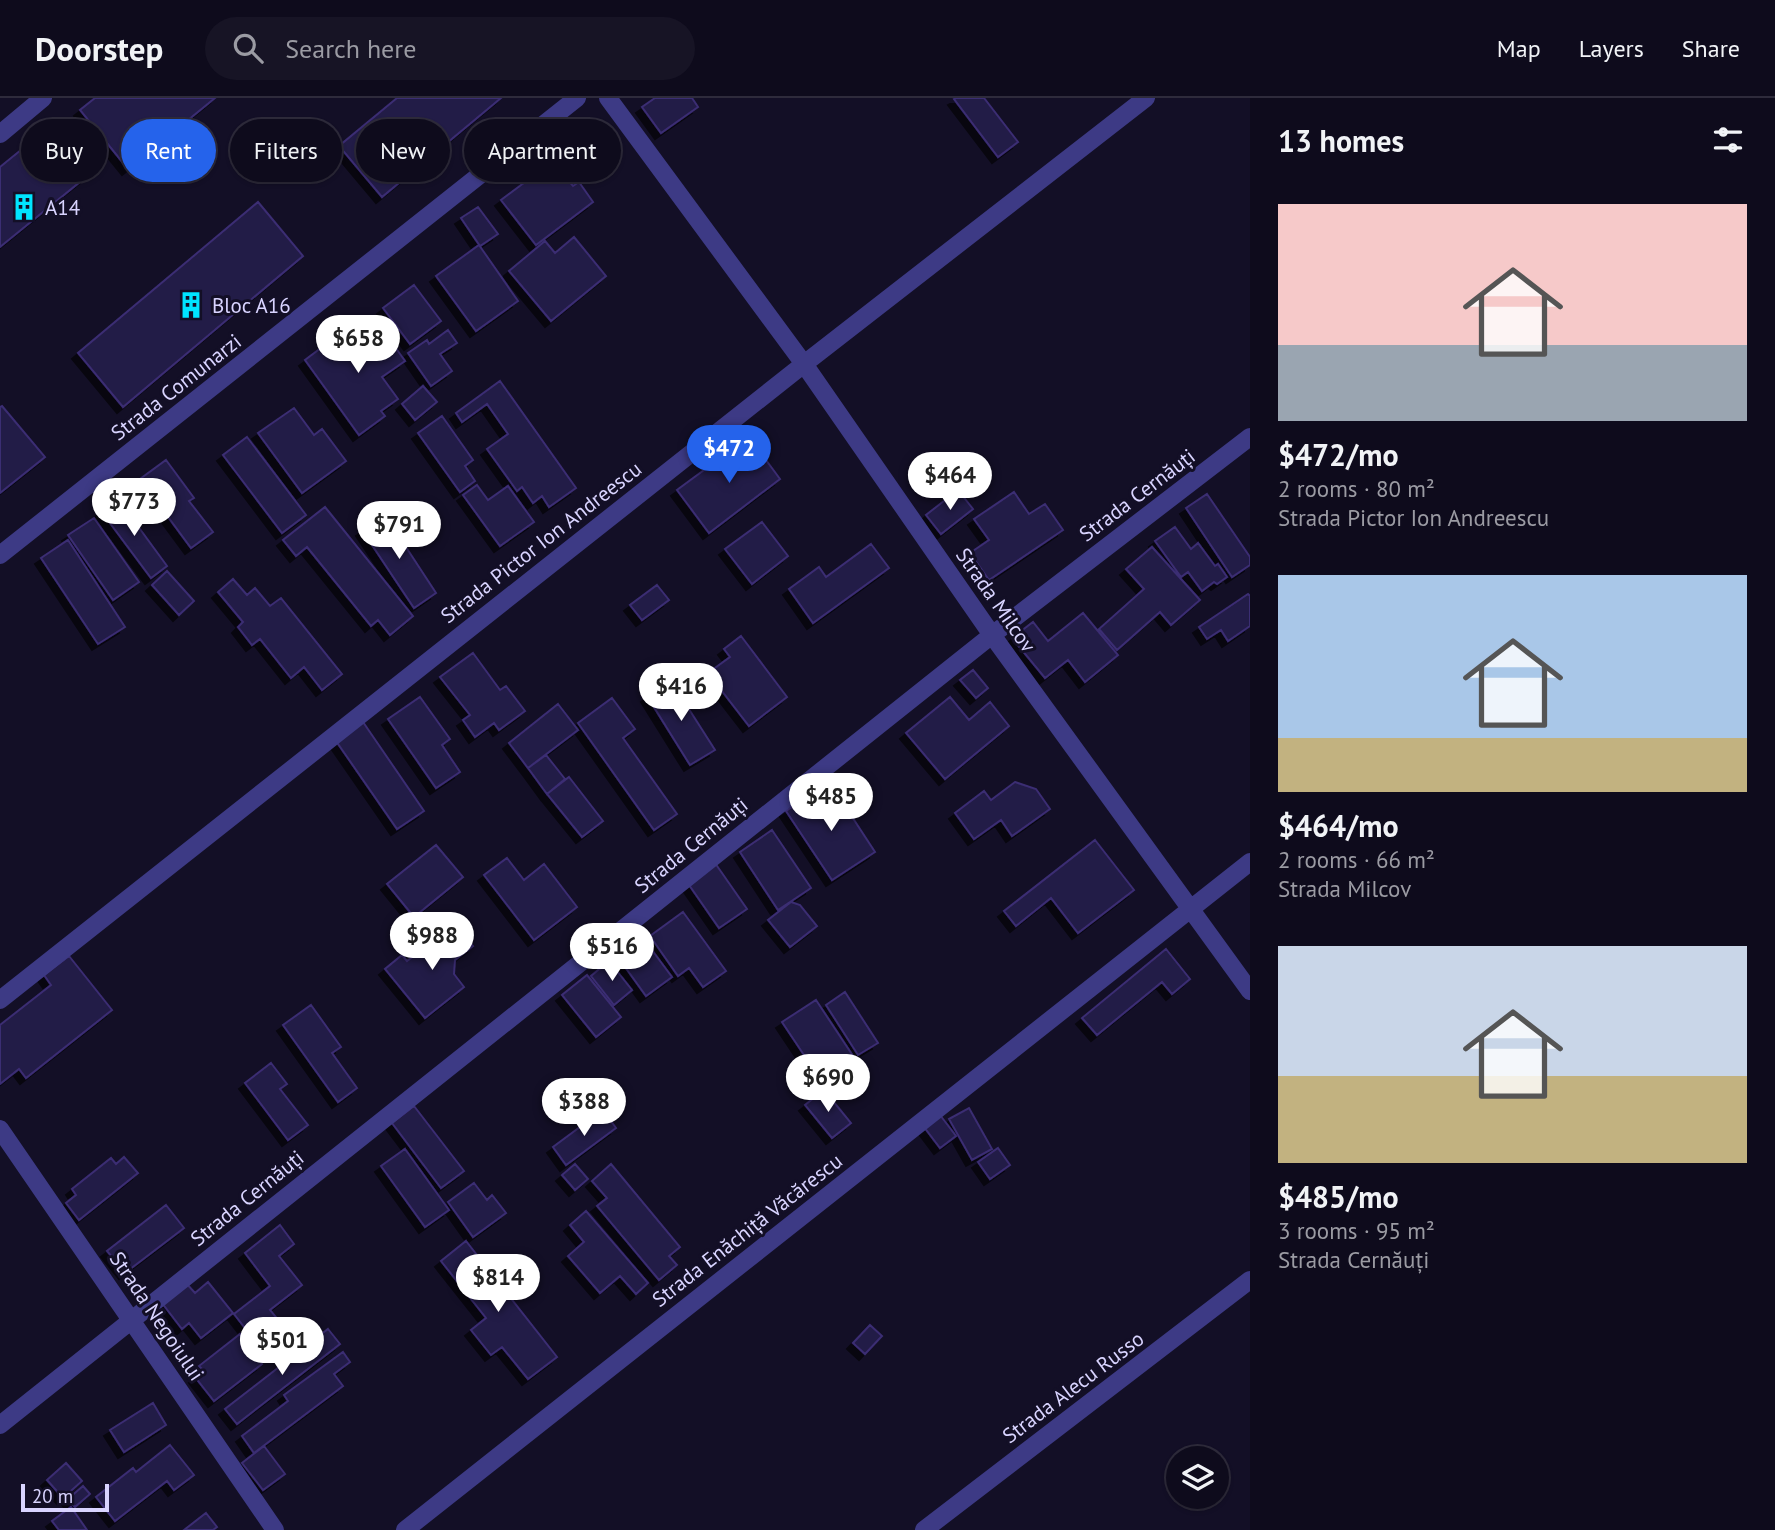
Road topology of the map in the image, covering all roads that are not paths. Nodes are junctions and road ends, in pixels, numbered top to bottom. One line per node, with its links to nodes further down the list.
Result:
1 (43, 98): 5 (street)
2 (577, 98): 8 (street, Strada Comunarzi)
3 (608, 98): 6 (street, Strada Milcov)
4 (1146, 98): 6 (street, Strada Pictor Ion Andreescu)
5 (0, 135)
6 (804, 364): 9 (street, Strada Milcov); 13 (street, Strada Pictor Ion Andreescu)
7 (1250, 437): 9 (street, Strada Cernăuți)
8 (0, 555)
9 (992, 635): 11 (street, Strada Milcov); 16 (street, Strada Cernăuți)
10 (1250, 862): 11 (street, Strada Enăchiță Văcărescu)
11 (1190, 909): 12 (street, Strada Milcov); 19 (street, Strada Enăchiță Văcărescu)
12 (1250, 991)
13 (0, 1000)
14 (0, 1129): 16 (street, Strada Negoiului)
15 (1250, 1280): 20 (street, Strada Alecu Russo)
16 (132, 1319): 17 (street, Strada Cernăuți); 18 (street, Strada Negoiului)
17 (0, 1425)
18 (275, 1530)
19 (405, 1530)
20 (924, 1530)

